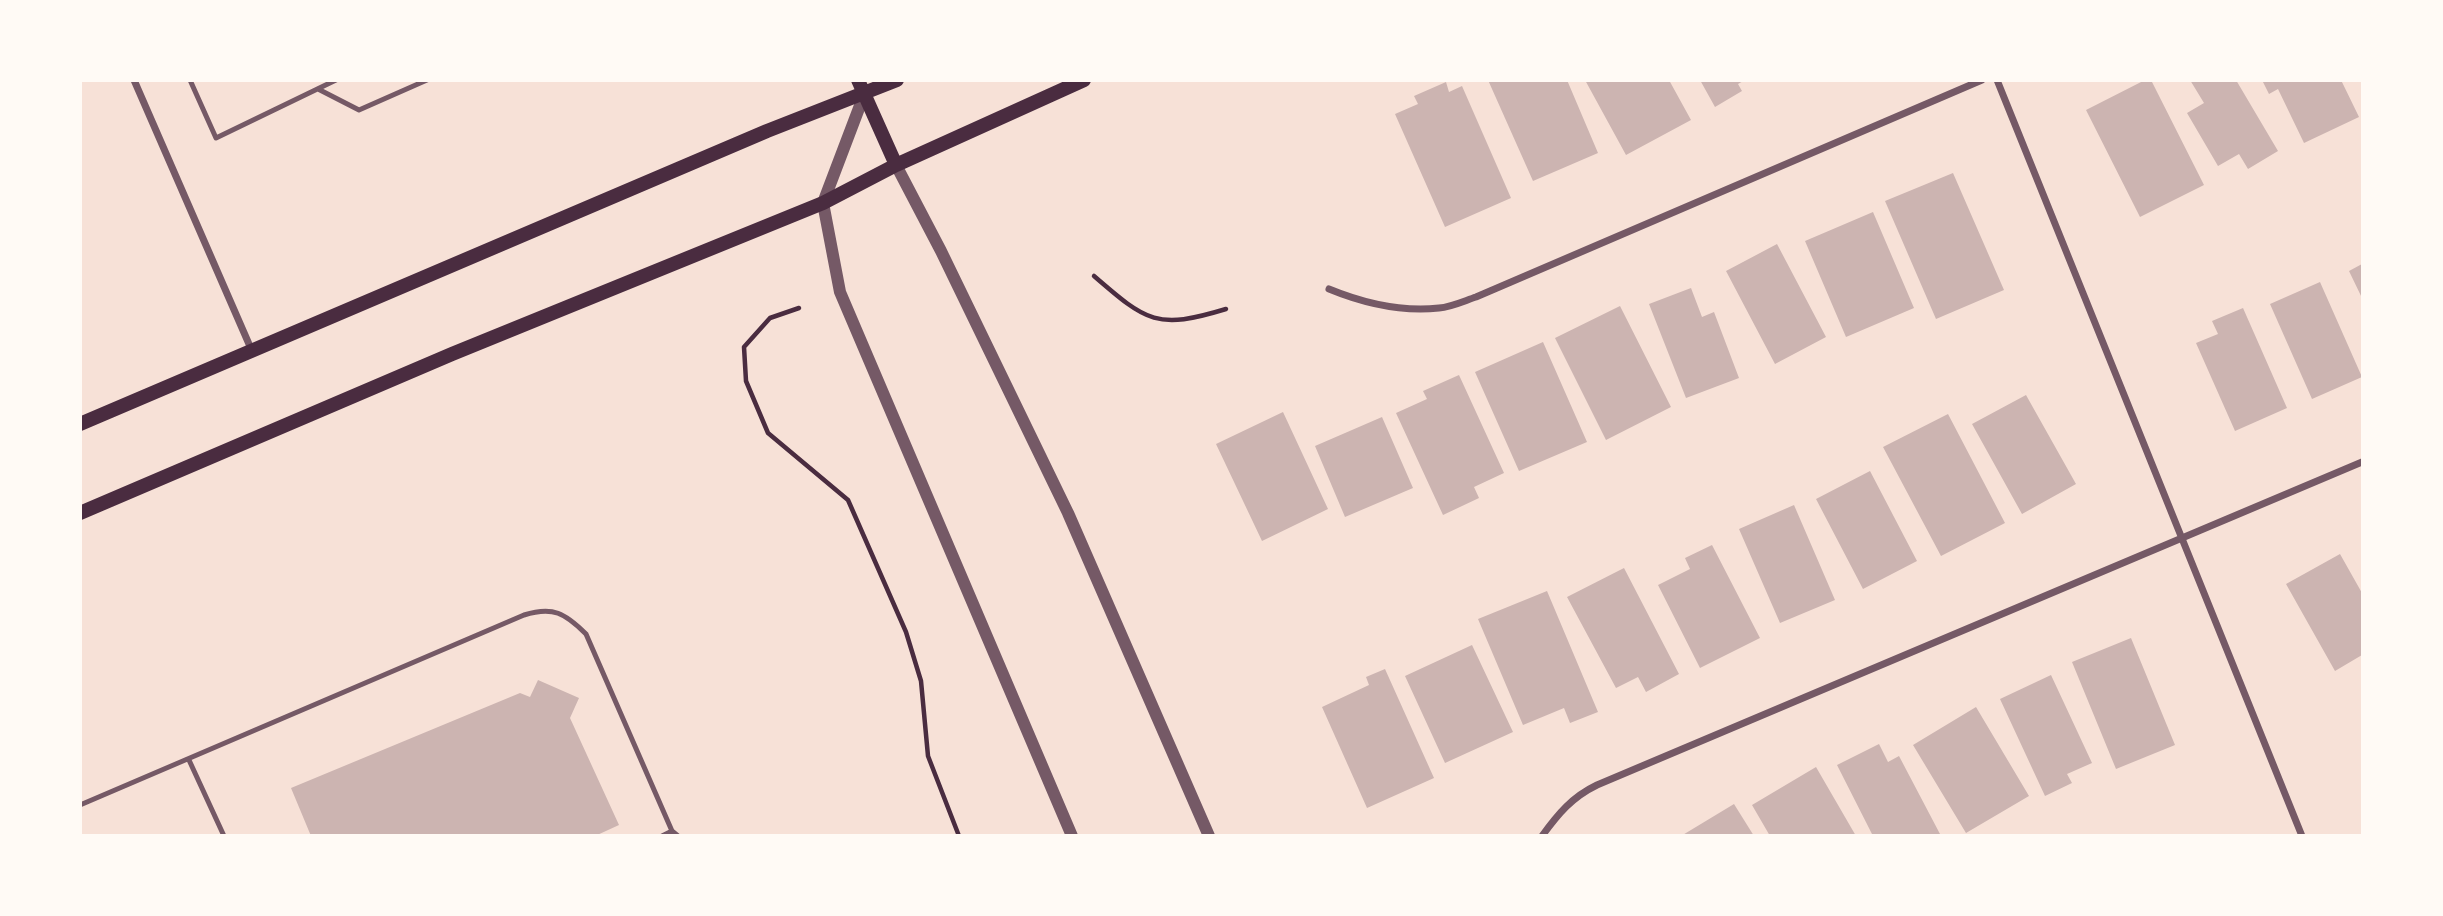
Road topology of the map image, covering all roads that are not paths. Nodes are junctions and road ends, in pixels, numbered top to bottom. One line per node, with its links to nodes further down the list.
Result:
1 (134, 80): 15 (street)
2 (190, 80): 10 (lane)
3 (336, 80): 10 (lane)
4 (426, 80): 10 (lane)
5 (858, 80): 11 (main road)
6 (897, 80): 11 (main road)
7 (1084, 80): 12 (main road)
8 (1982, 80): 14 (street)
9 (1997, 80): 19 (street)
10 (318, 89)
11 (864, 95): 12 (main road); 13 (street); 15 (main road)
12 (896, 165): 13 (main road); 27 (street)
13 (823, 203): 18 (main road); 26 (street)
14 (1329, 289)
15 (252, 351): 16 (main road)
16 (80, 424)
17 (2362, 462): 19 (street)
18 (80, 513)
19 (2182, 538): 28 (street); 29 (street)
20 (189, 760): 21 (lane); 22 (lane); 23 (lane)
21 (80, 805)
22 (672, 831): 24 (lane); 25 (lane)
23 (224, 835)
24 (662, 835)
25 (678, 835)
26 (1072, 835)
27 (1209, 835)
28 (1542, 835)
29 (2302, 835)

